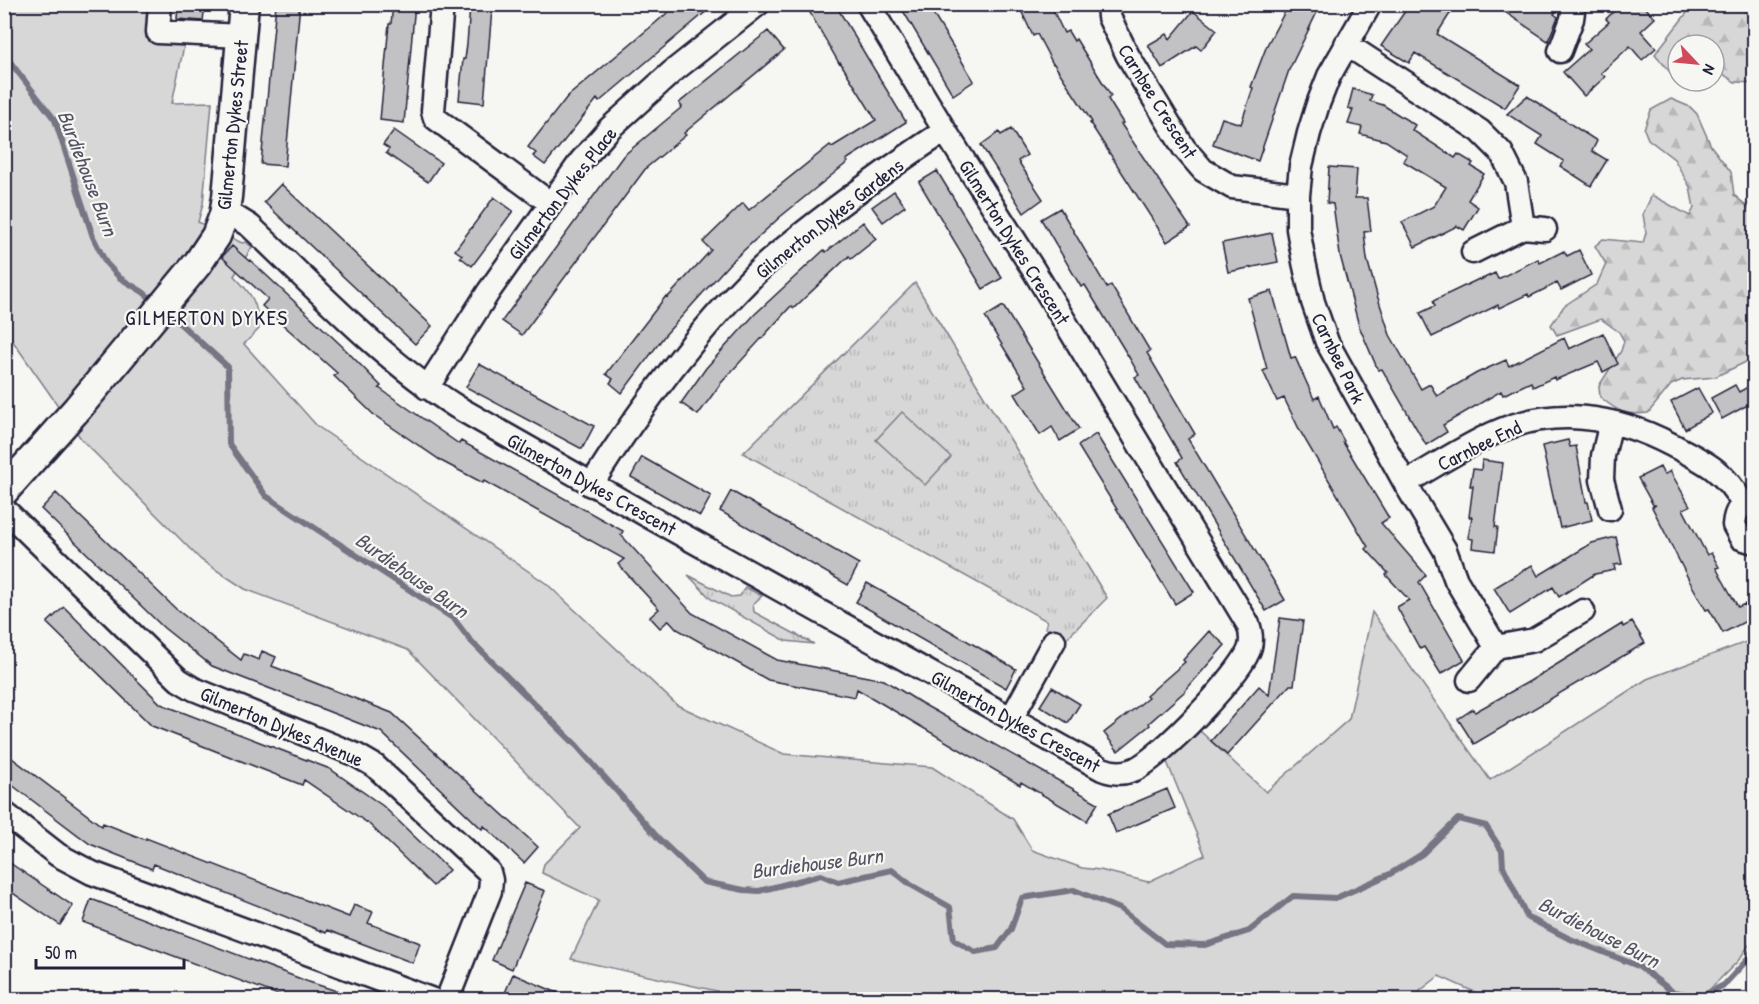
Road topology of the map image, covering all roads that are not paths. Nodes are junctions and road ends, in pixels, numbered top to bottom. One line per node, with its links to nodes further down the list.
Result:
1 (160, 4): 9 (street)
2 (244, 4): 9 (main road, Gilmerton Dykes Street)
3 (442, 4): 14 (street)
4 (758, 4): 14 (street, Gilmerton Dykes Place)
5 (868, 4): 12 (street, Gilmerton Dykes Crescent)
6 (1108, 4): 13 (street, Carnbee Crescent)
7 (1370, 4): 10 (street, Carnbee Park)
8 (1574, 4): 11 (street)
9 (242, 36): 15 (main road, Gilmerton Dykes Street)
10 (1346, 44): 13 (street, Carnbee Park); 16 (street)
11 (1560, 51)
12 (945, 131): 20 (street, Gilmerton Dykes Gardens); 30 (street, Gilmerton Dykes Crescent)
13 (1298, 195): 19 (street, Carnbee Park)
14 (550, 203): 17 (street, Gilmerton Dykes Place)
15 (224, 215): 17 (street, Gilmerton Dykes Crescent); 21 (main road, Gilmerton Dykes Street)
16 (1473, 252)
17 (427, 388): 20 (street, Gilmerton Dykes Crescent)
18 (1611, 422): 19 (street, Carnbee End); 22 (street, Carnbee End); 24 (street)
19 (1405, 483): 28 (street, Carnbee Park)
20 (591, 485): 30 (street, Gilmerton Dykes Crescent)
21 (4, 491)
22 (1749, 503): 25 (street, Carnbee End)
23 (4, 509): 33 (street, Gilmerton Dykes Avenue)
24 (1610, 509)
25 (1755, 542)
26 (1583, 611): 28 (street)
27 (1054, 641): 30 (street)
28 (1496, 647): 29 (street)
29 (1469, 680)
30 (1011, 718)
31 (4, 813): 32 (street)
32 (433, 999)
33 (447, 999)

